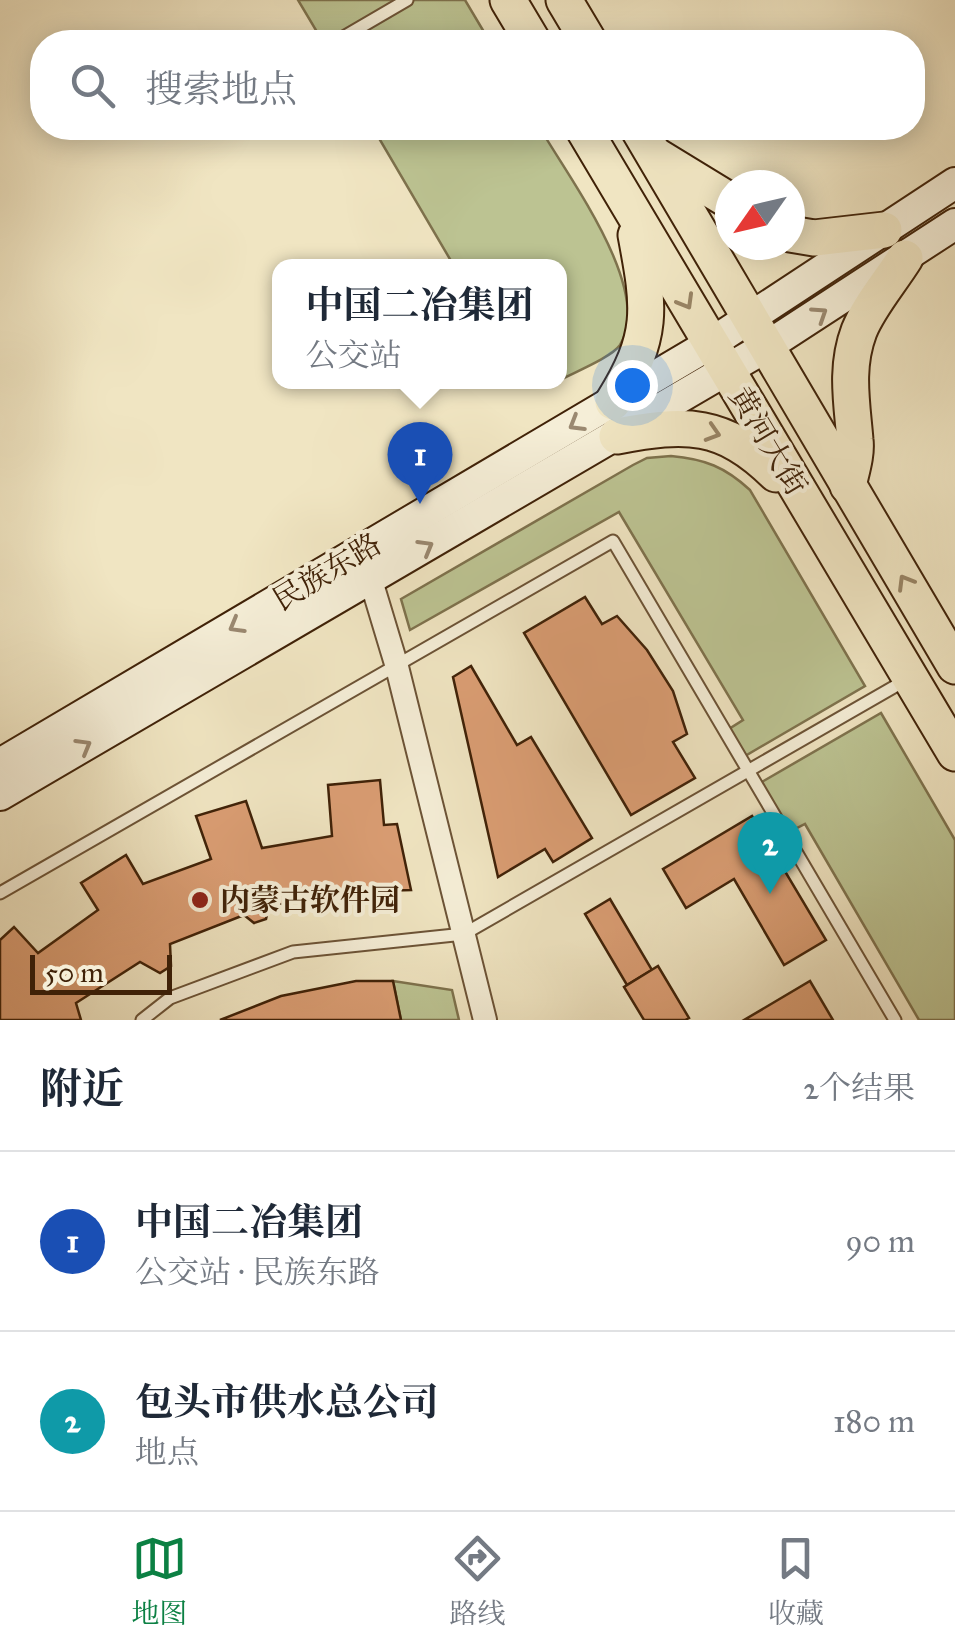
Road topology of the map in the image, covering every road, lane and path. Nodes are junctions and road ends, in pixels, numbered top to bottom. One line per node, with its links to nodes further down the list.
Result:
1 (407, 0): 4 (lane)
2 (508, 0): 5 (main road)
3 (564, 0): 6 (main road)
4 (356, 30)
5 (526, 30)
6 (582, 30)
7 (590, 140): 11 (main road, 黄河大街)
8 (646, 141): 10 (main road); 15 (main road, 黄河大街)
9 (955, 183): 14 (main road, 民族东路)
10 (715, 190)
11 (631, 210): 16 (main road, 黄河大街, one-way to 16); 17 (main road)
12 (955, 224): 14 (main road, 民族东路)
13 (805, 236): 14 (main road)
14 (894, 244): 15 (main road, 民族东路); 18 (main road)
15 (758, 333): 16 (main road, 民族东路); 18 (main road, 黄河大街)
16 (718, 358): 17 (main road, 民族东路); 19 (main road, 黄河大街)
17 (615, 419): 19 (main road, one-way to 19); 20 (main road, 民族东路)
18 (848, 486): 21 (main road, 黄河大街, one-way to 18)
19 (808, 510): 23 (main road, 黄河大街)
20 (366, 566): 22 (street); 25 (main road, 民族东路, one-way to 25); 27 (main road, 民族东路, one-way to 20)
21 (955, 666)
22 (398, 667): 26 (lane); 28 (lane); 29 (street)
23 (909, 678): 24 (main road, 黄河大街); 26 (lane)
24 (955, 753)
25 (0, 764)
26 (747, 771): 29 (lane); 32 (lane)
27 (0, 795)
28 (0, 893)
29 (464, 934): 30 (lane); 31 (street)
30 (142, 1020)
31 (485, 1020)
32 (895, 1020)

